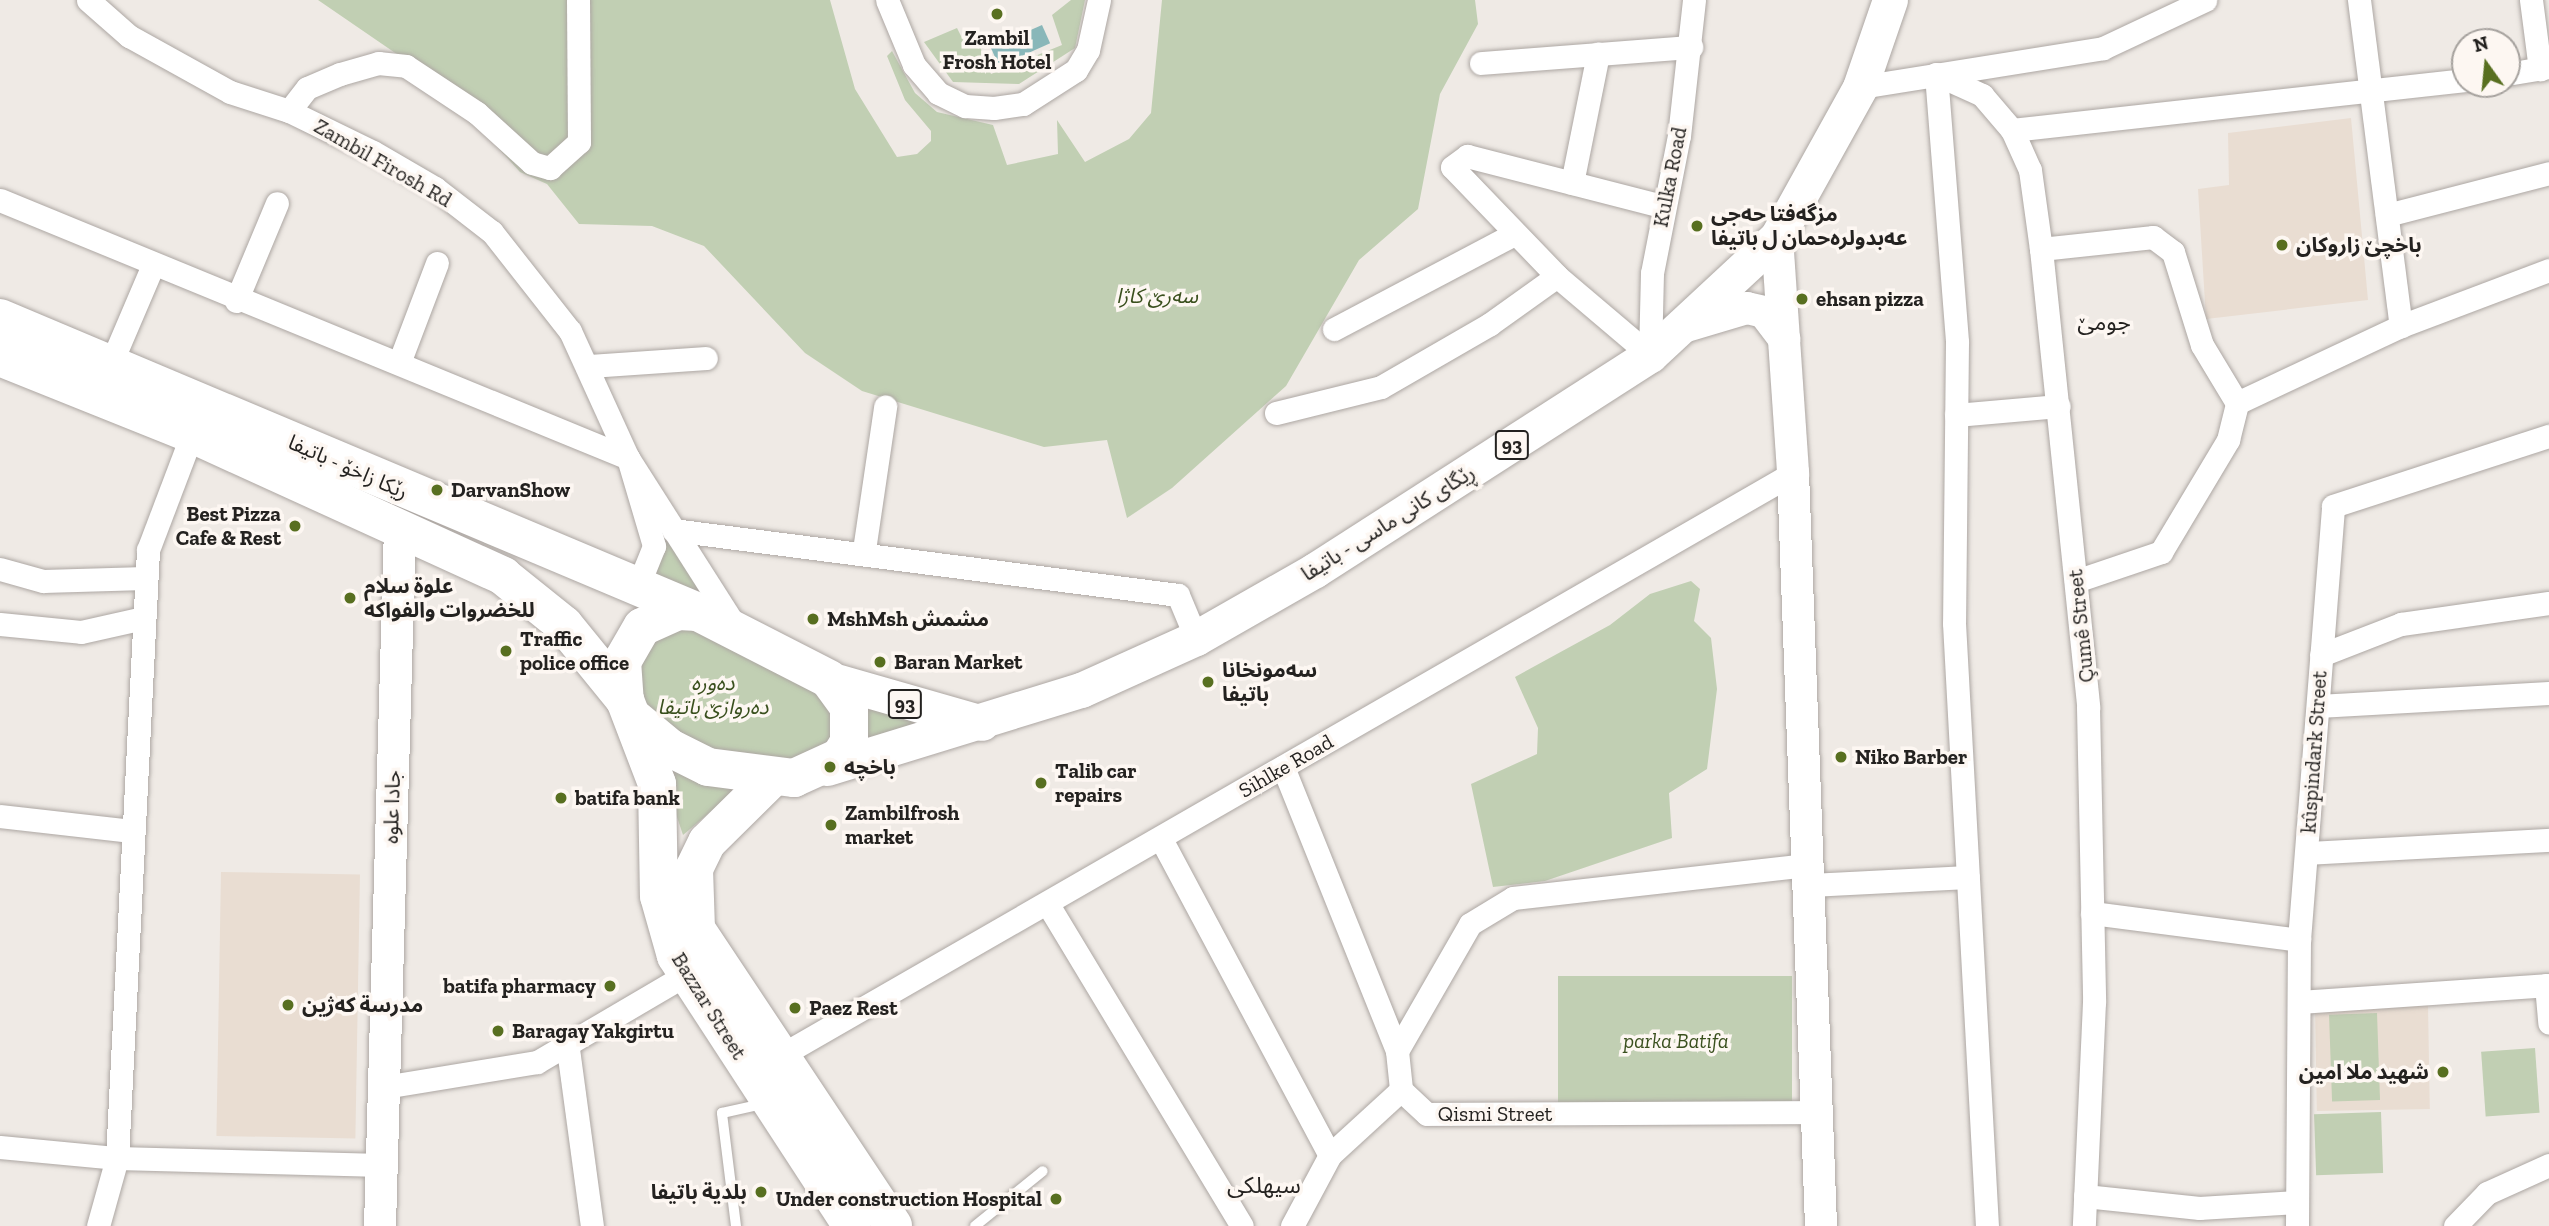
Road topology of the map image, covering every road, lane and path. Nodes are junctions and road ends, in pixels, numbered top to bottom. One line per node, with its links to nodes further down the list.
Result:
1 (88, 0): 19 (street)
2 (578, 0): 19 (street, Zambil Firosh Rd)
3 (887, 0): 4 (street)
4 (1099, 0)
5 (1694, 0): 10 (street, Kulka Road)
6 (1889, 0): 17 (main road, ڕێگای کانی ماسی - باتيفا / 93)
7 (2204, 0): 15 (street)
8 (2359, 0): 18 (street)
9 (2530, 0): 13 (street)
10 (1691, 47): 11 (street); 25 (street, Kulka Road)
11 (1598, 54): 12 (street); 22 (street)
12 (1480, 63)
13 (2544, 68): 14 (street)
14 (2521, 72)
15 (1936, 74): 17 (street); 20 (street, Çumê Street); 50 (street)
16 (2451, 82): 18 (street)
17 (1860, 87): 28 (main road, ڕێگای کانی ماسی - باتيفا / 93)
18 (2371, 94): 20 (street); 26 (street)
19 (289, 111): 45 (street, Zambil Firosh Rd)
20 (2012, 130): 29 (street, Çumê Street)
21 (2549, 173): 26 (street)
22 (1573, 183): 25 (street); 27 (street)
23 (0, 200): 31 (street)
24 (277, 203): 34 (street)
25 (1662, 206): 40 (street, Kulka Road)
26 (2387, 215): 36 (street)
27 (1514, 234): 33 (street); 37 (street)
28 (1777, 237): 38 (main road, ڕێگای کانی ماسی - باتيفا / 93); 39 (main road)
29 (2041, 249): 46 (street); 47 (street, Çumê Street)
30 (437, 263): 44 (street)
31 (152, 267): 34 (street); 43 (street)
32 (2549, 270): 36 (street)
33 (1557, 276): 40 (street); 49 (street)
34 (236, 301): 44 (street)
35 (0, 318): 43 (highway, رێکا زاخۆ - باتیفا)
36 (2401, 326): 46 (street)
37 (1334, 329)
38 (1676, 330): 39 (main road); 40 (main road, ڕێگای کانی ماسی - باتيفا / 93)
39 (1784, 339): 54 (main road)
40 (1650, 355): 67 (main road, ڕێگای کانی ماسی - باتيفا / 93)
41 (0, 356): 51 (highway, رێکا زاخۆ - باتیفا)
42 (706, 358): 45 (street)
43 (112, 361): 61 (highway, رێکا زاخۆ - باتیفا)
44 (399, 363): 53 (street)
45 (590, 366): 53 (street, Zambil Firosh Rd)
46 (2237, 403): 60 (street)
47 (2059, 406): 50 (street); 60 (street, Çumê Street)
48 (885, 407): 57 (street)
49 (1276, 412)
50 (1956, 415): 83 (street)
51 (192, 434): 55 (highway, رێکا زاخۆ - باتیفا); 59 (street)
52 (2549, 436): 68 (street, kûspindark Street)
53 (628, 458): 56 (street, Zambil Firosh Rd); 61 (street)
54 (1793, 473): 74 (street, Sihlke Road); 82 (main road)
55 (400, 528): 72 (highway, رێکا زاخۆ - باتیفا); 94 (main road, جادا علوه)
56 (673, 530): 57 (street); 66 (street, Zambil Firosh Rd)
57 (864, 550): 67 (street)
58 (0, 569): 59 (street)
59 (145, 578): 64 (street)
60 (2076, 581): 85 (street, Çumê Street)
61 (637, 588): 63 (highway, رێکا زاخۆ - باتیفا)
62 (2549, 603): 68 (street)
63 (698, 612): 66 (highway); 72 (highway)
64 (143, 618): 65 (street); 78 (street)
65 (0, 624)
66 (738, 631): 69 (highway)
67 (1196, 638): 73 (main road, ڕێگای کانی ماسی - باتيفا / 93)
68 (2321, 655): 71 (street, kûspindark Street)
69 (829, 679): 73 (main road, 93); 75 (highway)
70 (2549, 693): 71 (street)
71 (2318, 706): 81 (street, kûspindark Street)
72 (629, 709): 76 (highway); 87 (highway, Bazzar Street)
73 (982, 723): 75 (main road, ڕێگای کانی ماسی - باتيفا / 93)
74 (1283, 767): 79 (street, Sihlke Road); 92 (street)
75 (827, 768): 76 (highway)
76 (772, 778): 93 (highway, Bazzar Street)
77 (0, 816): 78 (street)
78 (131, 831): 100 (street)
79 (1161, 839): 84 (street, Sihlke Road); 99 (street)
80 (2549, 840): 81 (street)
81 (2306, 853): 86 (street, kûspindark Street)
82 (1809, 875): 83 (street); 92 (street); 97 (main road)
83 (1968, 877): 117 (street)
84 (1047, 902): 93 (street, Sihlke Road); 114 (street)
85 (2092, 913): 86 (street); 104 (street, Çumê Street)
86 (2299, 940): 89 (street, kûspindark Street)
87 (685, 975): 91 (street); 96 (highway, Bazzar Street)
88 (2548, 985): 89 (street); 90 (street)
89 (2300, 1002): 105 (street, kûspindark Street)
90 (2549, 1023)
91 (568, 1049): 94 (street); 110 (street)
92 (1397, 1051): 95 (street)
93 (778, 1057): 112 (highway, Bazzar Street)
94 (384, 1087): 101 (main road, جادا علوه)
95 (1401, 1090): 97 (street, Qismi Street); 99 (street)
96 (773, 1104): 107 (highway, Bazzar Street); 111 (lane)
97 (1818, 1112): 116 (main road)
98 (0, 1147): 100 (street)
99 (1330, 1155): 115 (street)
100 (117, 1158): 101 (street); 108 (street)
101 (382, 1165): 109 (main road, جادا علوه)
102 (2549, 1165): 120 (street)
103 (1043, 1171): 113 (lane)
104 (2085, 1196): 106 (street); 118 (street, Çumê Street)
105 (2297, 1202): 106 (street); 119 (street, kûspindark Street)
106 (2199, 1217)
107 (843, 1221)
108 (98, 1226)
109 (380, 1226)
110 (592, 1226)
111 (736, 1226)
112 (893, 1226)
113 (975, 1226)
114 (1242, 1226)
115 (1292, 1226)
116 (1821, 1226)
117 (1987, 1226)
118 (2084, 1226)
119 (2297, 1226)
120 (2455, 1226)

